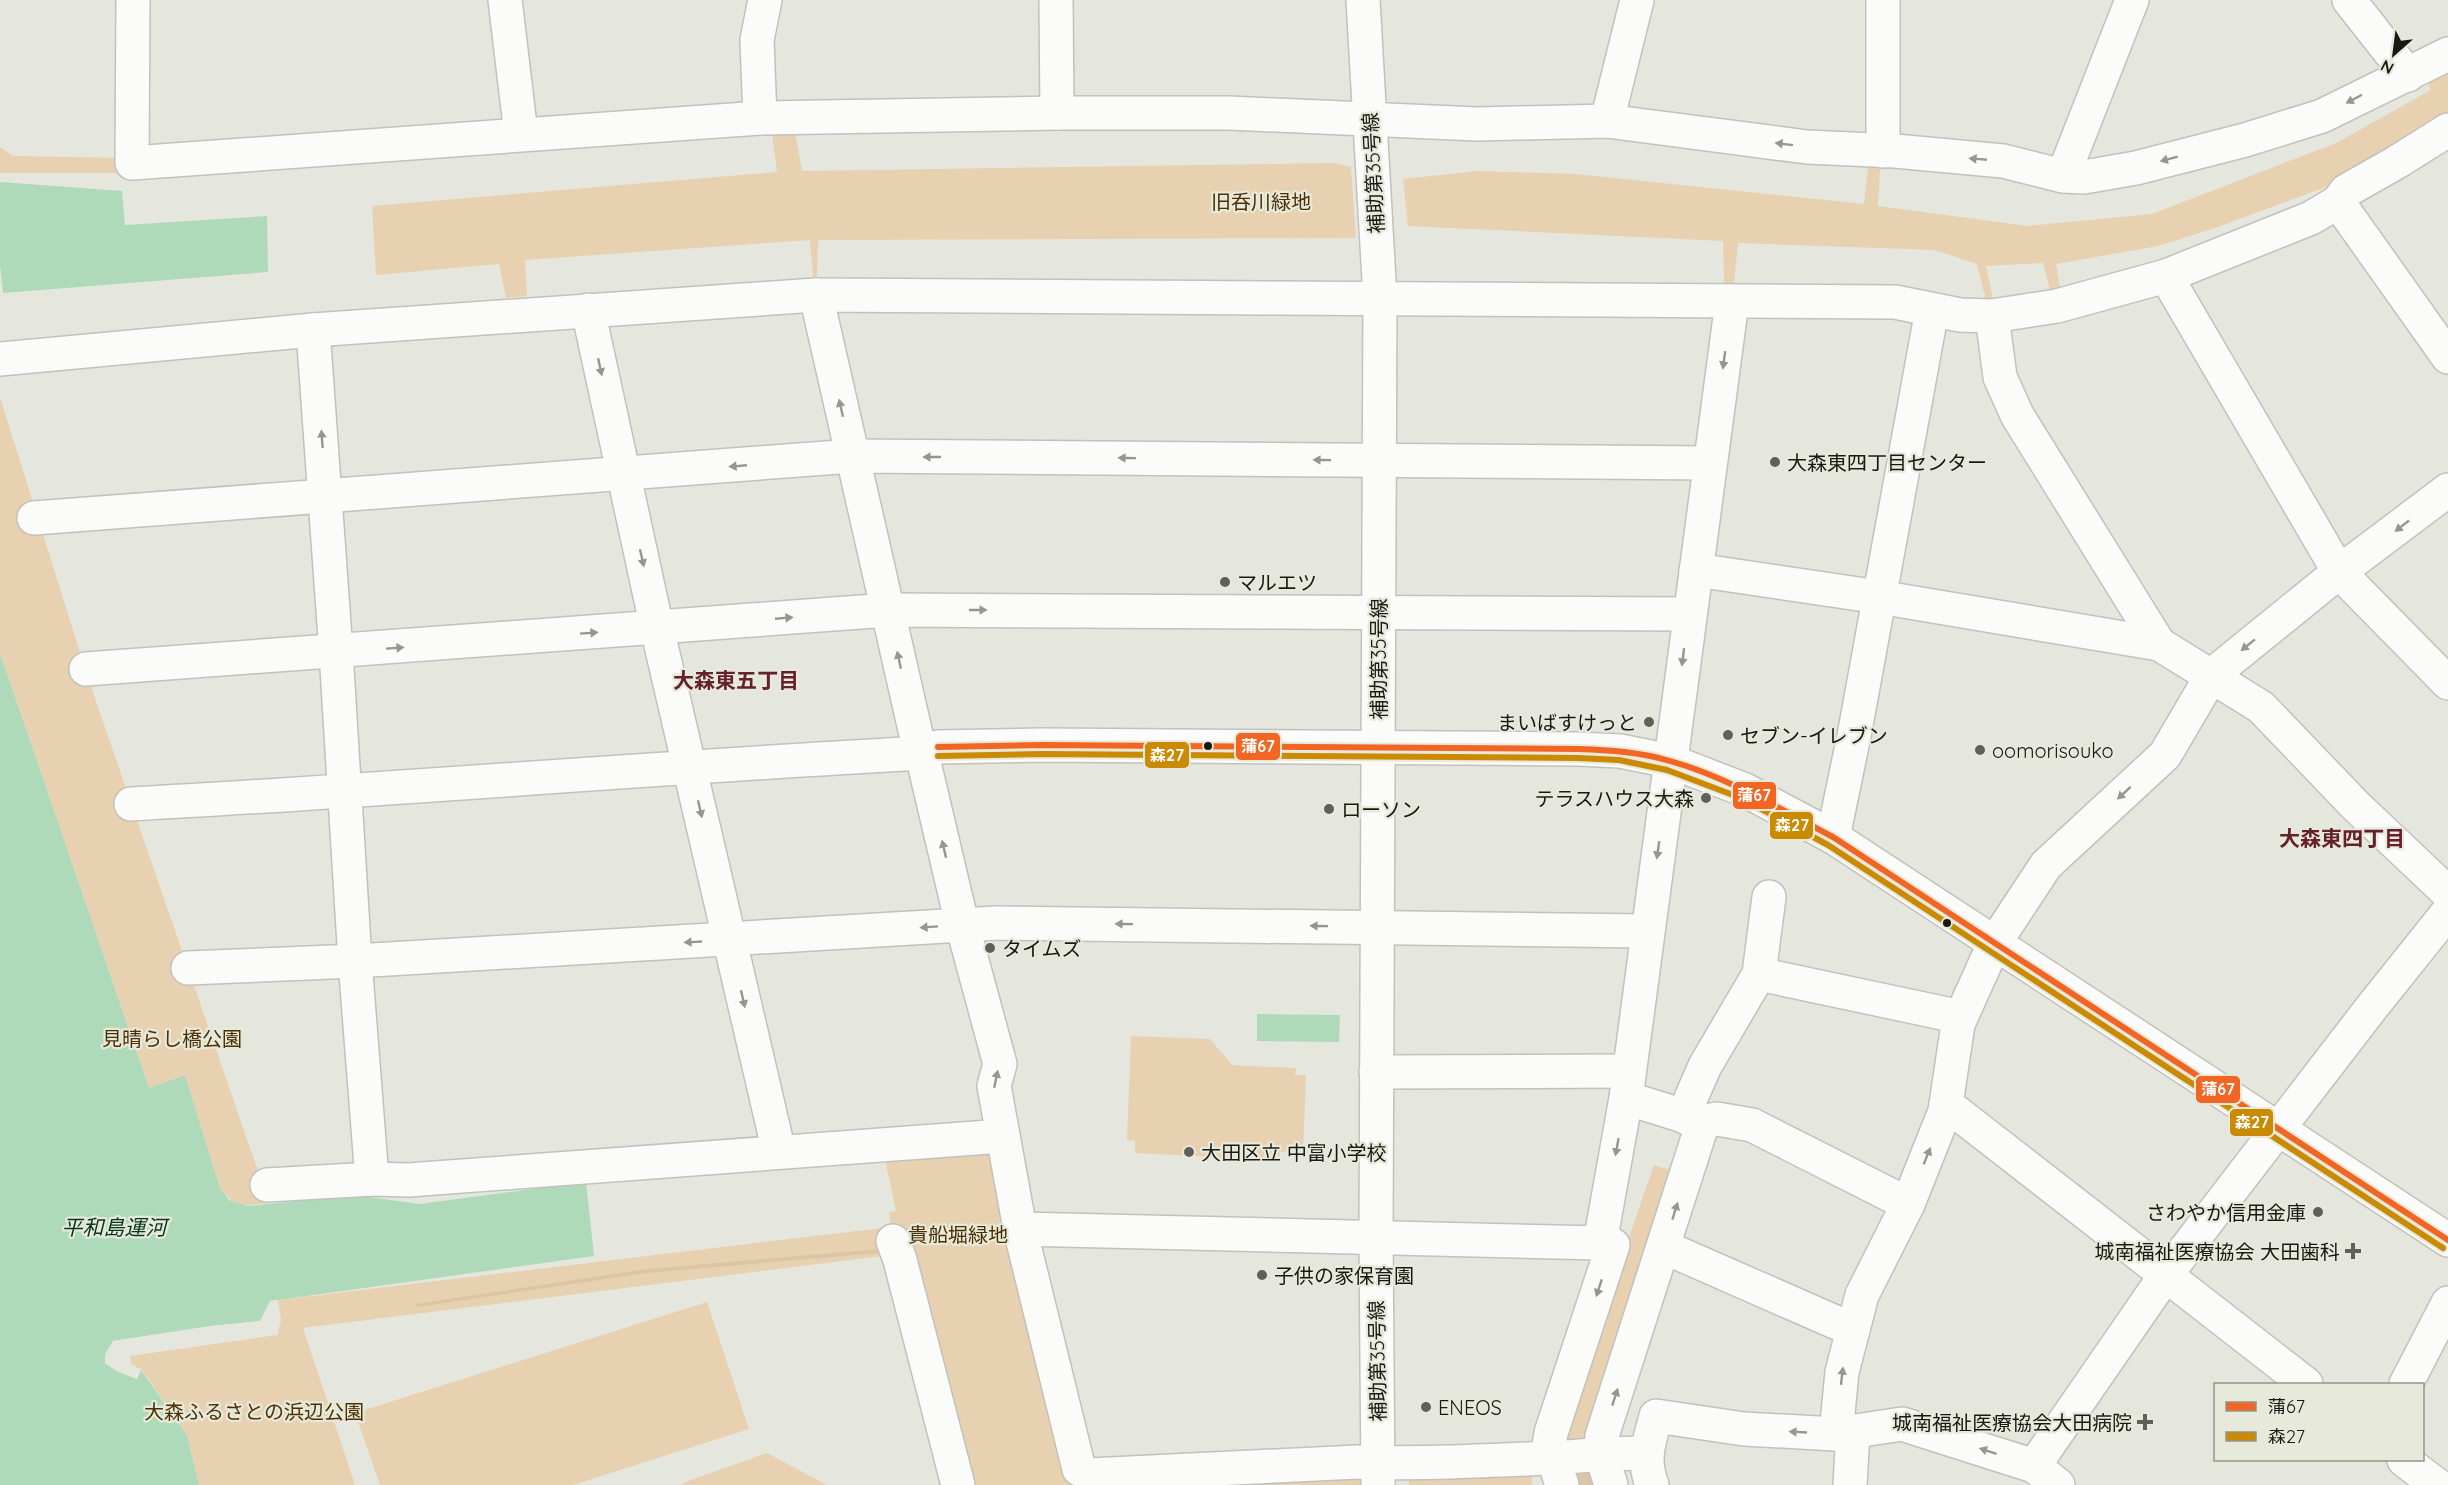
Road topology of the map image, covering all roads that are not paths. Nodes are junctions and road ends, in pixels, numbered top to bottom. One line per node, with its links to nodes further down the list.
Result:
1 (133, 0): 17 (street)
2 (505, 0): 17 (street)
3 (765, 0): 13 (street)
4 (1056, 0): 12 (street)
5 (1363, 0): 14 (street, 補助第35号線)
6 (1637, 0): 15 (street)
7 (1883, 0): 18 (street)
8 (2132, 0): 19 (street)
9 (2349, 0): 11 (street)
10 (2448, 54): 11 (street)
11 (2408, 75): 19 (street, one-way to 19)
12 (1057, 113): 13 (street); 14 (street)
13 (760, 118): 17 (street)
14 (1371, 120): 15 (street); 23 (street, 補助第35号線)
15 (1607, 121): 18 (street, one-way to 15)
16 (2448, 130): 20 (street)
17 (521, 134)
18 (1883, 151): 19 (street, one-way to 18)
19 (2063, 176)
20 (2338, 202): 21 (street); 29 (street)
21 (2166, 276): 27 (street); 39 (street)
22 (816, 295): 23 (street); 25 (street); 31 (street, one-way to 22)
23 (1380, 298): 24 (street); 32 (street, 補助第35号線)
24 (1732, 302): 26 (street); 33 (street, one-way to 33)
25 (588, 310): 28 (street); 34 (street, one-way to 34)
26 (1932, 310): 27 (street); 40 (street)
27 (1992, 316): 45 (street)
28 (313, 330): 30 (street); 36 (street, one-way to 28)
29 (2448, 357)
30 (0, 359)
31 (852, 456): 32 (street, one-way to 31); 34 (street, one-way to 34); 41 (street)
32 (1381, 460): 33 (street); 42 (street, 補助第35号線)
33 (1710, 463): 38 (street)
34 (623, 475): 36 (street); 44 (street, one-way to 44)
35 (2448, 490): 39 (street, one-way to 39)
36 (326, 498): 37 (street); 46 (street)
37 (34, 518)
38 (1696, 570): 40 (street); 43 (street)
39 (2339, 572): 48 (street, one-way to 48); 49 (street)
40 (1879, 597): 45 (street); 56 (street)
41 (888, 610): 42 (street, one-way to 42); 44 (street, one-way to 41); 51 (street, one-way to 41)
42 (1378, 611): 43 (street); 50 (street, 補助第35号線)
43 (1689, 614): 52 (street, one-way to 52)
44 (657, 628): 46 (street, one-way to 44); 53 (street)
45 (2159, 644): 48 (street)
46 (336, 652): 47 (street); 54 (street)
47 (86, 669)
48 (2212, 675): 57 (street); 64 (street, one-way to 64)
49 (2448, 683)
50 (1378, 747): 51 (street); 52 (street); 61 (street, 補助第35号線)
51 (920, 752): 53 (street); 60 (street, one-way to 51)
52 (1670, 761): 56 (street); 62 (street, one-way to 62)
53 (690, 766): 54 (street); 63 (street, one-way to 63)
54 (345, 792): 55 (street); 65 (street)
55 (131, 804)
56 (1833, 837): 64 (street)
57 (2448, 893)
58 (1769, 897): 67 (street)
59 (2448, 912): 73 (street)
60 (962, 924): 61 (street, one-way to 60); 63 (street, one-way to 63); 74 (street, one-way to 60)
61 (1377, 927): 62 (street); 69 (street, 補助第35号線)
62 (1647, 931): 70 (street)
63 (729, 939): 65 (street, one-way to 65); 75 (street, one-way to 75)
64 (1994, 944): 68 (street); 73 (street)
65 (355, 961): 66 (street); 76 (street)
66 (188, 968)
67 (1759, 974): 68 (street); 72 (street)
68 (1961, 1017): 71 (street)
69 (1376, 1072): 70 (street); 80 (street, 補助第35号線)
70 (1628, 1085): 72 (street); 83 (street, one-way to 83)
71 (1946, 1104): 78 (street, one-way to 71); 85 (street)
72 (1695, 1120): 78 (street); 84 (street, one-way to 72)
73 (2278, 1129): 81 (street); 85 (street)
74 (1003, 1136): 75 (street); 79 (street)
75 (779, 1152): 76 (street)
76 (372, 1179): 77 (street)
77 (267, 1185)
78 (1908, 1204): 87 (street)
79 (1020, 1229): 80 (street); 95 (street)
80 (1376, 1236): 83 (street); 95 (street, 補助第35号線)
81 (2448, 1240)
82 (893, 1241): 97 (street)
83 (1600, 1243): 94 (street, one-way to 94)
84 (1664, 1247): 87 (street); 91 (street, one-way to 84)
85 (2165, 1276): 88 (street); 96 (street)
86 (2448, 1303): 89 (street)
87 (1851, 1329): 90 (street, one-way to 87)
88 (2305, 1383)
89 (2407, 1383)
90 (1844, 1432): 92 (street, one-way to 92); 96 (street, one-way to 90); 100 (street)
91 (1601, 1453): 92 (street); 94 (street); 98 (street)
92 (1646, 1453): 99 (street)
93 (2405, 1461): 101 (street)
94 (1557, 1471): 95 (street)
95 (1378, 1474)
96 (2046, 1475)
97 (958, 1485)
98 (1611, 1485)
99 (1652, 1485)
100 (1850, 1485)
101 (2437, 1485)

